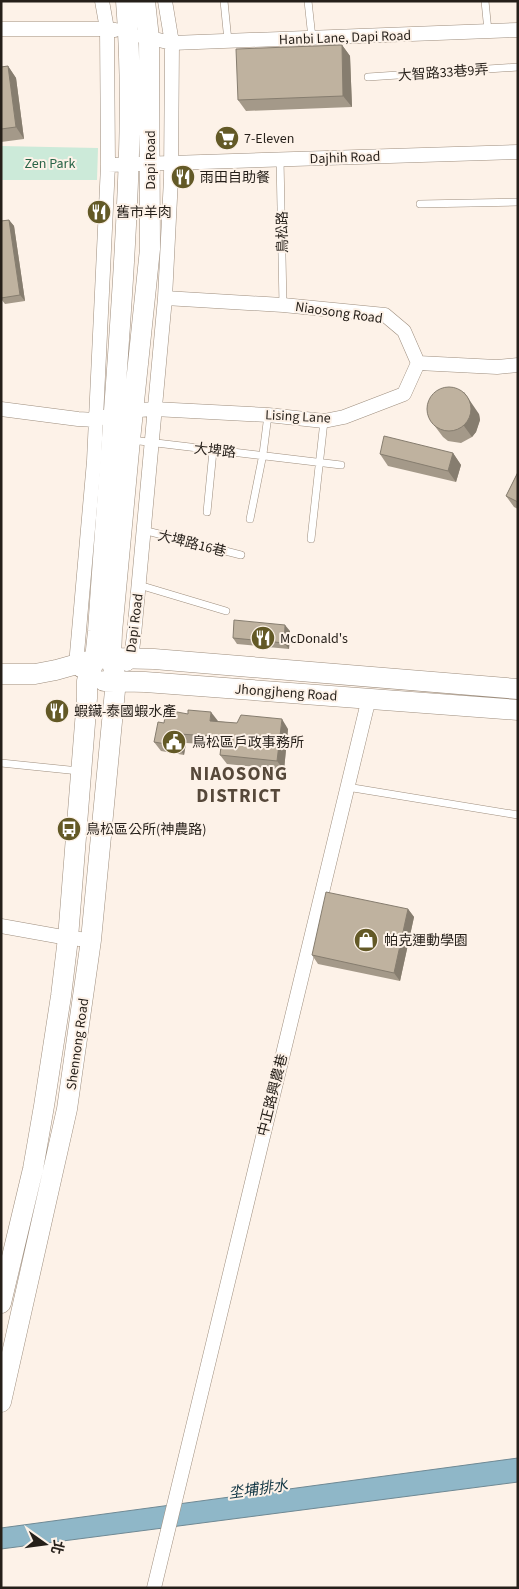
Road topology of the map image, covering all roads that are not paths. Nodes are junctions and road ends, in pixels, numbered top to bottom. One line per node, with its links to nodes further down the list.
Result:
1 (102, 1): 9 (street, Dapi Road)
2 (126, 1): 12 (main road, Dapi Road)
3 (145, 1): 13 (main road, Dapi Road)
4 (165, 1): 16 (street, Dapi Road)
5 (224, 1): 15 (lane)
6 (308, 1): 14 (lane)
7 (485, 1): 11 (lane)
8 (1, 29): 9 (street, Hanbi Lane, Dapi Road)
9 (107, 29): 12 (street, Hanbi Lane, Dapi Road); 24 (street, Dapi Road)
10 (518, 30): 11 (street, Hanbi Lane, Dapi Road)
11 (488, 31): 14 (street, Hanbi Lane, Dapi Road)
12 (129, 32): 13 (street, Hanbi Lane, Dapi Road); 23 (main road, Dapi Road)
13 (149, 38): 16 (street, Hanbi Lane, Dapi Road); 22 (main road, Dapi Road)
14 (312, 38): 15 (street, Hanbi Lane, Dapi Road)
15 (228, 41): 16 (street, Hanbi Lane, Dapi Road)
16 (172, 43): 21 (street, Dapi Road)
17 (518, 67): 18 (lane, 大智路33巷9弄)
18 (368, 77)
19 (518, 152): 20 (street, Dajhih Road)
20 (280, 159): 21 (street, Dajhih Road); 28 (lane, 鳥松路)
21 (172, 162): 22 (street, Dajhih Road); 27 (street, Dapi Road)
22 (150, 163): 23 (street, Dajhih Road); 35 (main road, Dapi Road)
23 (129, 164): 24 (street, Dajhih Road); 35 (main road, Dapi Road)
24 (108, 165): 35 (street, Dapi Road)
25 (518, 202): 26 (lane)
26 (420, 204)
27 (165, 298): 28 (street, Niaosong Road); 32 (street, Dapi Road)
28 (283, 305): 29 (street, Niaosong Road)
29 (418, 363): 30 (street); 34 (street, Lising Lane)
30 (518, 365)
31 (1, 408): 35 (street, Lising Lane)
32 (154, 409): 33 (street, Lising Lane); 35 (street, Lising Lane); 36 (street, Dapi Road)
33 (268, 415): 34 (street, Lising Lane); 38 (lane)
34 (324, 421): 39 (lane)
35 (114, 425): 36 (lane, 大埤路); 48 (main road, Dapi Road); 50 (street, Dapi Road)
36 (151, 442): 37 (lane, 大埤路); 43 (street, Dapi Road)
37 (213, 451): 38 (lane, 大埤路); 41 (lane)
38 (263, 454): 39 (lane, 大埤路); 42 (lane)
39 (319, 462): 40 (lane, 大埤路); 44 (lane)
40 (341, 465)
41 (207, 512)
42 (250, 519)
43 (143, 530): 45 (lane, 大埤路16巷); 46 (street, Dapi Road)
44 (311, 539)
45 (241, 555)
46 (139, 585): 47 (lane); 49 (street, Dapi Road)
47 (226, 611)
48 (103, 658): 49 (main road, Jhongjheng Road); 50 (main road, Dapi Road); 52 (main road, Dapi Road)
49 (131, 658): 52 (street, Dapi Road); 53 (main road, Jhongjheng Road)
50 (82, 673): 51 (main road, Jhongjheng Road); 52 (main road, Jhongjheng Road); 57 (main road, Shennong Road)
51 (1, 674)
52 (116, 680): 54 (main road, Jhongjheng Road); 62 (main road, Shennong Road)
53 (518, 689)
54 (369, 698): 55 (main road, Jhongjheng Road); 58 (street, 中正路興農巷)
55 (518, 710)
56 (1, 763): 57 (lane)
57 (82, 771): 61 (main road, Shennong Road)
58 (347, 787): 59 (lane); 66 (street, 中正路興農巷)
59 (518, 815)
60 (1, 926): 61 (street)
61 (68, 938): 62 (street); 63 (main road, Shennong Road)
62 (90, 940): 64 (main road, Shennong Road)
63 (1, 1303)
64 (10, 1323): 65 (main road, Shennong Road)
65 (1, 1402)
66 (154, 1588)

